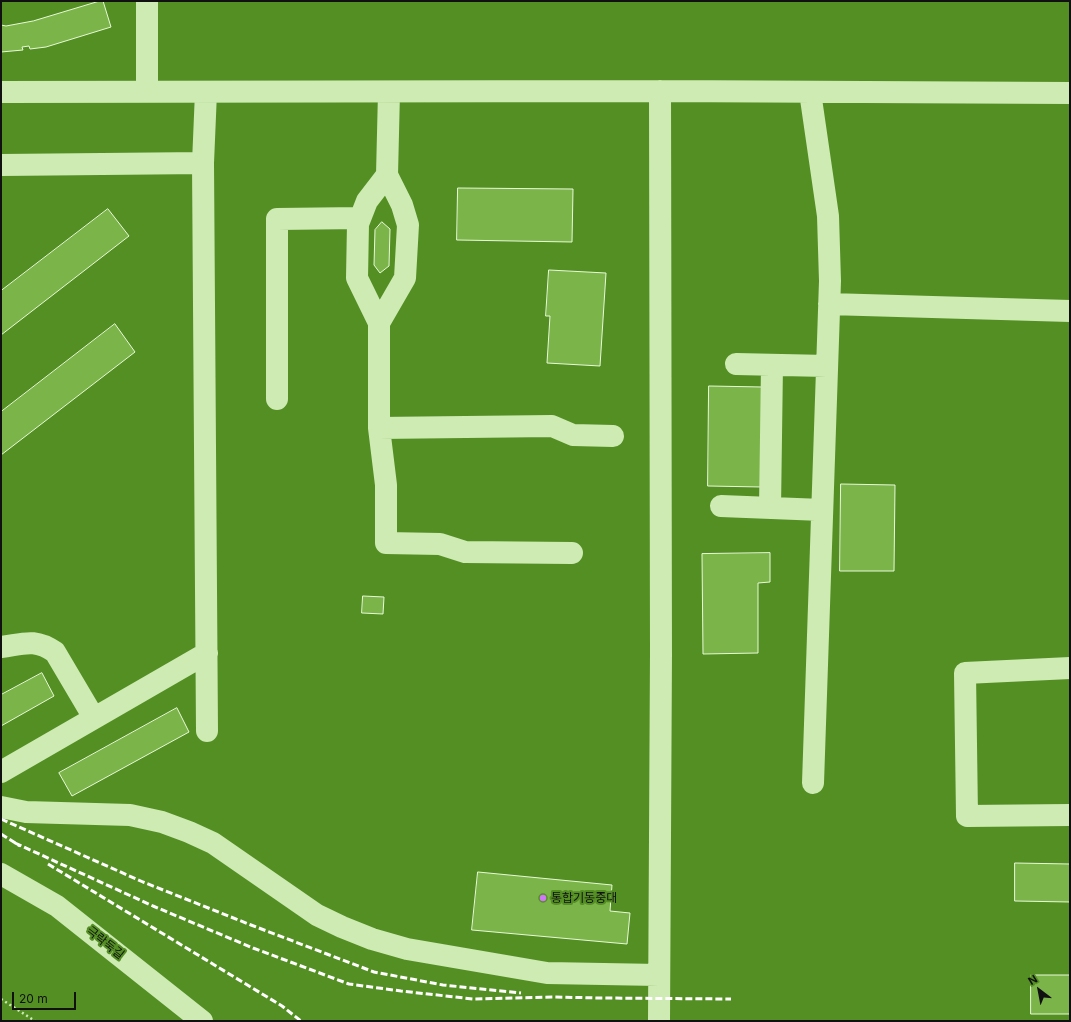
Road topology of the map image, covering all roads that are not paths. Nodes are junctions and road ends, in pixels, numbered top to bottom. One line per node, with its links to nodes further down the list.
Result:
1 (147, 1): 4 (street)
2 (660, 91): 6 (street); 7 (street); 36 (street)
3 (1, 92): 4 (street)
4 (147, 92): 5 (street)
5 (206, 92): 6 (street); 9 (street)
6 (389, 92): 11 (street)
7 (810, 92): 8 (street); 13 (street)
8 (1070, 93)
9 (203, 163): 10 (street); 27 (street)
10 (1, 165)
11 (387, 175): 12 (street); 15 (street)
12 (360, 218): 15 (street); 19 (street)
13 (829, 304): 14 (street); 18 (street)
14 (1070, 311)
15 (379, 323): 20 (street)
16 (736, 364): 17 (street)
17 (772, 364): 18 (street); 23 (street)
18 (827, 366): 24 (street)
19 (277, 399)
20 (379, 428): 21 (street); 25 (street)
21 (613, 436)
22 (721, 506): 23 (street)
23 (770, 508): 24 (street)
24 (822, 510): 32 (street)
25 (572, 553)
26 (1, 646): 29 (street)
27 (207, 653): 29 (street); 30 (street)
28 (1070, 668): 34 (street)
29 (94, 718): 31 (street)
30 (207, 731)
31 (1, 772)
32 (813, 782)
33 (1, 808): 36 (street)
34 (1070, 815)
35 (1, 874): 37 (street, 극락둑길)
36 (659, 975): 38 (street)
37 (202, 1021)
38 (660, 1021)

